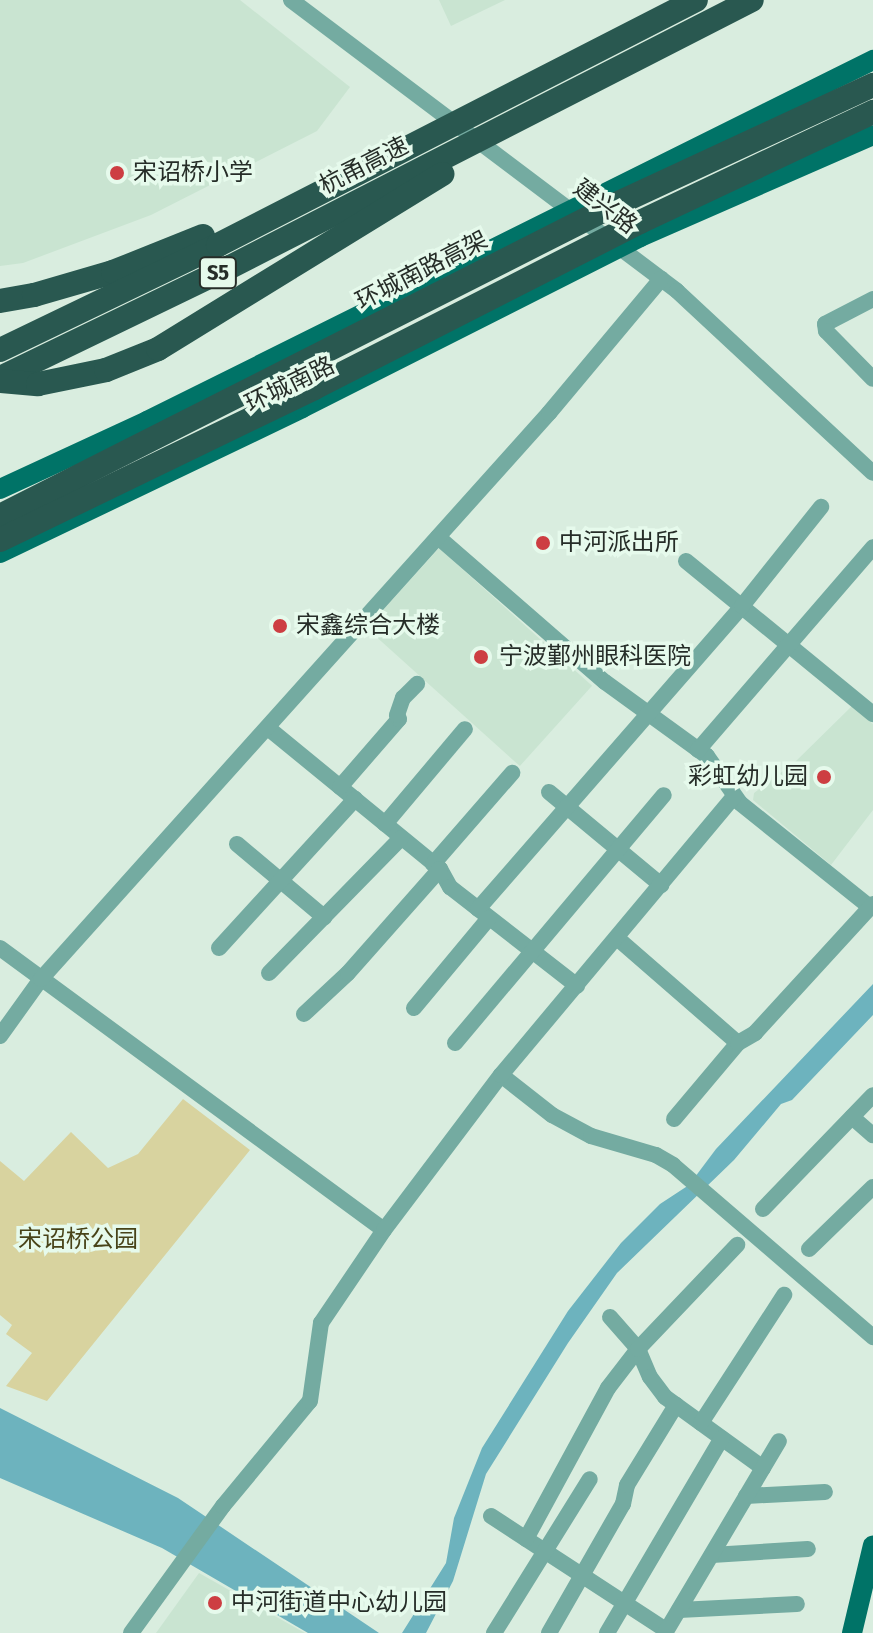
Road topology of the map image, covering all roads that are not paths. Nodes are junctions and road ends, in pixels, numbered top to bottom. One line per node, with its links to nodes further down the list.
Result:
1 (291, 0): 10 (street, 建兴路)
2 (696, 0): 9 (highway, 杭甬高速 / S5)
3 (752, 0): 8 (highway, 杭甬高速 / S5)
4 (873, 60): 17 (main road, 环城南路)
5 (873, 85): 19 (highway, 环城南路高架)
6 (873, 112): 21 (highway)
7 (873, 135): 23 (main road, 环城南路)
8 (440, 167): 14 (highway, 杭甬高速 / S5); 14 (highway)
9 (354, 175): 12 (highway); 13 (highway, 杭甬高速 / S5)
10 (661, 279): 16 (street, 建兴路); 20 (street)
11 (873, 299): 15 (street)
12 (0, 301)
13 (0, 350)
14 (0, 379)
15 (873, 379)
16 (873, 473)
17 (0, 489)
18 (821, 507): 25 (street)
19 (0, 516)
20 (438, 537): 28 (street); 30 (street)
21 (0, 540)
22 (873, 547): 26 (street)
23 (0, 553)
24 (686, 561): 25 (street)
25 (742, 606): 26 (street); 28 (street)
26 (789, 644): 29 (street); 32 (street)
27 (417, 684): 34 (street)
28 (649, 712): 32 (street); 39 (street)
29 (873, 714)
30 (268, 728): 34 (street); 55 (street)
31 (465, 729): 40 (street)
32 (698, 750): 37 (street)
33 (512, 773): 44 (street)
34 (340, 787): 38 (street)
35 (549, 792): 39 (street)
36 (664, 795): 43 (street)
37 (734, 796): 46 (street); 47 (street)
38 (355, 799): 40 (street); 45 (street)
39 (566, 807): 43 (street); 48 (street)
40 (385, 824): 41 (street)
41 (401, 838): 44 (street); 49 (street)
42 (237, 844): 45 (street)
43 (617, 849): 46 (street); 53 (street)
44 (437, 866): 48 (street); 58 (street)
45 (282, 879): 49 (street); 52 (street)
46 (661, 885): 50 (street)
47 (871, 906): 61 (street)
48 (483, 914): 53 (street); 57 (street)
49 (324, 917): 54 (street)
50 (617, 938): 56 (street); 61 (street)
51 (0, 948): 55 (street)
52 (219, 948)
53 (530, 950): 56 (street); 60 (street)
54 (269, 973)
55 (41, 979): 59 (street); 69 (street)
56 (577, 986): 62 (street)
57 (414, 1008)
58 (304, 1014)
59 (0, 1036)
60 (455, 1043)
61 (738, 1043): 65 (street)
62 (501, 1075): 69 (street); 74 (street)
63 (873, 1095): 64 (street)
64 (852, 1117): 66 (street); 68 (street)
65 (674, 1119)
66 (873, 1135)
67 (873, 1187): 71 (street)
68 (763, 1209)
69 (384, 1230): 95 (street)
70 (737, 1245): 75 (street)
71 (809, 1249)
72 (784, 1295): 77 (street)
73 (610, 1317): 75 (street)
74 (873, 1337)
75 (638, 1349): 76 (street); 85 (street)
76 (676, 1405): 77 (street); 90 (street)
77 (701, 1423): 78 (street)
78 (722, 1438): 80 (street); 91 (street)
79 (779, 1441): 80 (street)
80 (763, 1468): 83 (street)
81 (590, 1479): 88 (street)
82 (825, 1492): 83 (street)
83 (746, 1496): 89 (street)
84 (491, 1516): 85 (street)
85 (526, 1539): 88 (street)
86 (873, 1545): 99 (main road)
87 (808, 1549): 89 (street)
88 (545, 1551): 90 (street); 96 (street)
89 (712, 1555): 93 (street)
90 (584, 1576): 91 (street); 97 (street)
91 (625, 1603): 94 (street); 98 (street)
92 (797, 1604): 93 (street)
93 (679, 1610): 94 (street)
94 (666, 1632)
95 (131, 1633)
96 (494, 1633)
97 (549, 1633)
98 (607, 1633)
99 (852, 1633)

